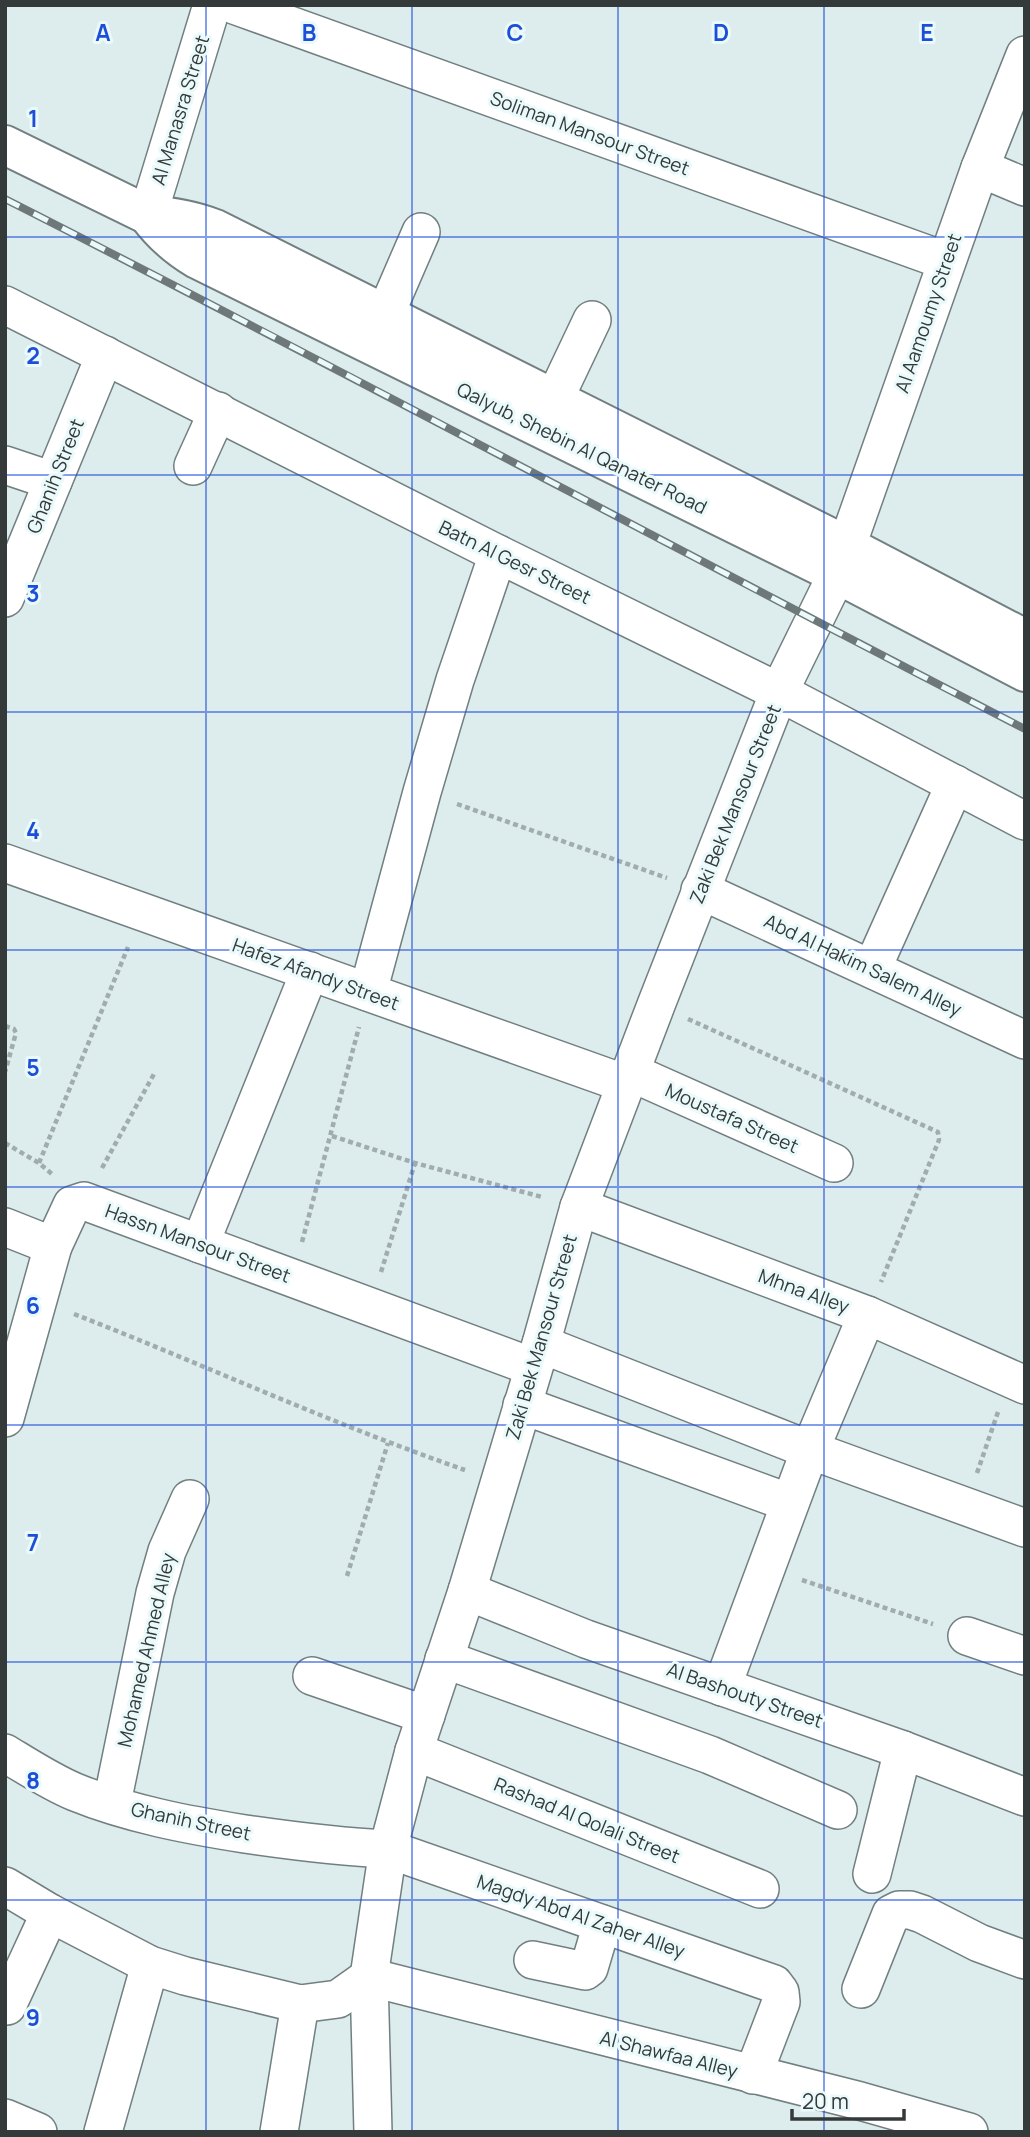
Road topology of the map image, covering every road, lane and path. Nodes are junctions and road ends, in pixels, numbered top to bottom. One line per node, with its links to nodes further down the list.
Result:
1 (212, 5): 7 (street, Al Manasra Street)
2 (234, 5): 9 (street, Soliman Mansour Street)
3 (1025, 55): 5 (street, Al Aamoumy Street)
4 (5, 145): 7 (main road, Qalyub, Shebin Al Qanater Road)
5 (980, 168): 6 (street); 9 (street, Al Aamoumy Street)
6 (1025, 187)
7 (148, 215): 11 (main road, Qalyub, Shebin Al Qanater Road); 20 (main road, Qalyub, Shebin Al Qanater Road)
8 (421, 232): 11 (street)
9 (946, 261): 20 (street, Al Aamoumy Street)
10 (5, 305): 13 (street, Batn Al Gesr Street)
11 (385, 315): 14 (main road, Qalyub, Shebin Al Qanater Road)
12 (592, 320): 14 (street)
13 (105, 355): 15 (street, Batn Al Gesr Street); 18 (street, Ghanih Street)
14 (554, 400): 20 (main road, Qalyub, Shebin Al Qanater Road)
15 (218, 411): 17 (street); 19 (street, Batn Al Gesr Street)
16 (5, 465): 18 (street)
17 (192, 466)
18 (53, 481): 21 (street, Ghanih Street)
19 (498, 554): 24 (street, Batn Al Gesr Street); 26 (street)
20 (842, 560): 22 (main road, Qalyub, Shebin Al Qanater Road); 23 (main road, Qalyub, Shebin Al Qanater Road); 24 (street, Zaki Bek Mansour Street)
21 (5, 598)
22 (1025, 639)
23 (1025, 672)
24 (779, 692): 25 (street, Batn Al Gesr Street); 29 (street, Zaki Bek Mansour Street)
25 (955, 785): 27 (street, Batn Al Gesr Street); 31 (street)
26 (422, 792): 29 (path); 33 (street)
27 (1025, 821)
28 (5, 863): 30 (street, Hafez Afandy Street)
29 (700, 890): 31 (street, Abd Al Hakim Salem Alley); 38 (street, Zaki Bek Mansour Street)
30 (142, 912): 32 (street, Hafez Afandy Street); 40 (path)
31 (872, 969): 35 (street, Abd Al Hakim Salem Alley)
32 (310, 971): 33 (street, Hafez Afandy Street); 46 (street)
33 (368, 992): 38 (street, Hafez Afandy Street); 39 (path)
34 (5, 1026): 36 (path)
35 (1025, 1040)
36 (5, 1072)
37 (154, 1074): 43 (path)
38 (628, 1078): 42 (street, Moustafa Street); 44 (street, Zaki Bek Mansour Street)
39 (332, 1136): 41 (path); 48 (path)
40 (5, 1143)
41 (415, 1163): 44 (path); 50 (path)
42 (834, 1163)
43 (84, 1201): 46 (street, Hassn Mansour Street); 47 (street, Hassn Mansour Street)
44 (579, 1207): 51 (street, Mhna Alley); 52 (street, Zaki Bek Mansour Street)
45 (5, 1227): 47 (street)
46 (200, 1244): 48 (street, Hassn Mansour Street)
47 (54, 1246): 49 (street, Hassn Mansour Street)
48 (292, 1278): 50 (street, Hassn Mansour Street)
49 (39, 1300): 55 (street, Hassn Mansour Street); 56 (path)
50 (371, 1307): 52 (street, Hassn Mansour Street)
51 (867, 1315): 53 (street, Mhna Alley); 57 (street)
52 (537, 1355): 54 (street, Zaki Bek Mansour Street); 57 (street, Hassn Mansour Street)
53 (1018, 1381): 61 (path)
54 (522, 1405): 58 (street, Zaki Bek Mansour Street); 60 (street)
55 (5, 1418)
56 (388, 1443): 58 (path); 64 (path)
57 (810, 1450): 60 (street); 61 (street, Hassn Mansour Street)
58 (499, 1482): 65 (street, Zaki Bek Mansour Street)
59 (190, 1499): 76 (street, Mohamed Ahmed Alley)
60 (790, 1503): 63 (street)
61 (966, 1507): 62 (street, Hassn Mansour Street)
62 (1025, 1528)
63 (766, 1568): 66 (path); 70 (street)
64 (347, 1576)
65 (467, 1591): 68 (street, Zaki Bek Mansour Street); 70 (street, Al Bashouty Street)
66 (967, 1636): 67 (street)
67 (1025, 1656)
68 (444, 1659): 71 (street, Zaki Bek Mansour Street); 77 (street)
69 (312, 1676): 71 (street)
70 (722, 1687): 72 (street, Al Bashouty Street)
71 (426, 1715): 73 (street, Zaki Bek Mansour Street)
72 (903, 1750): 75 (street, Al Bashouty Street); 79 (street)
73 (414, 1751): 78 (street, Zaki Bek Mansour Street); 81 (street, Rashad Al Qolali Street)
74 (5, 1754): 76 (street, Ghanih Street)
75 (1025, 1797)
76 (112, 1804): 78 (street, Ghanih Street)
77 (838, 1810)
78 (388, 1849): 83 (street, Magdy Abd Al Zaher Alley); 87 (street, Zaki Bek Mansour Street)
79 (872, 1874)
80 (5, 1886): 82 (street)
81 (760, 1889)
82 (50, 1913): 86 (street); 90 (street)
83 (602, 1924): 85 (street); 91 (street, Magdy Abd Al Zaher Alley)
84 (1025, 1959): 88 (street)
85 (533, 1960)
86 (150, 1965): 89 (street); 94 (street)
87 (369, 1977): 89 (street); 91 (street, Al Shawfaa Alley); 96 (street, Zaki Bek Mansour Street)
88 (861, 1989)
89 (300, 2004): 95 (street)
90 (6, 2006)
91 (753, 2075): 97 (street, Al Shawfaa Alley)
92 (5, 2118): 93 (street)
93 (38, 2132)
94 (103, 2132)
95 (279, 2132)
96 (373, 2132)
97 (970, 2132)

